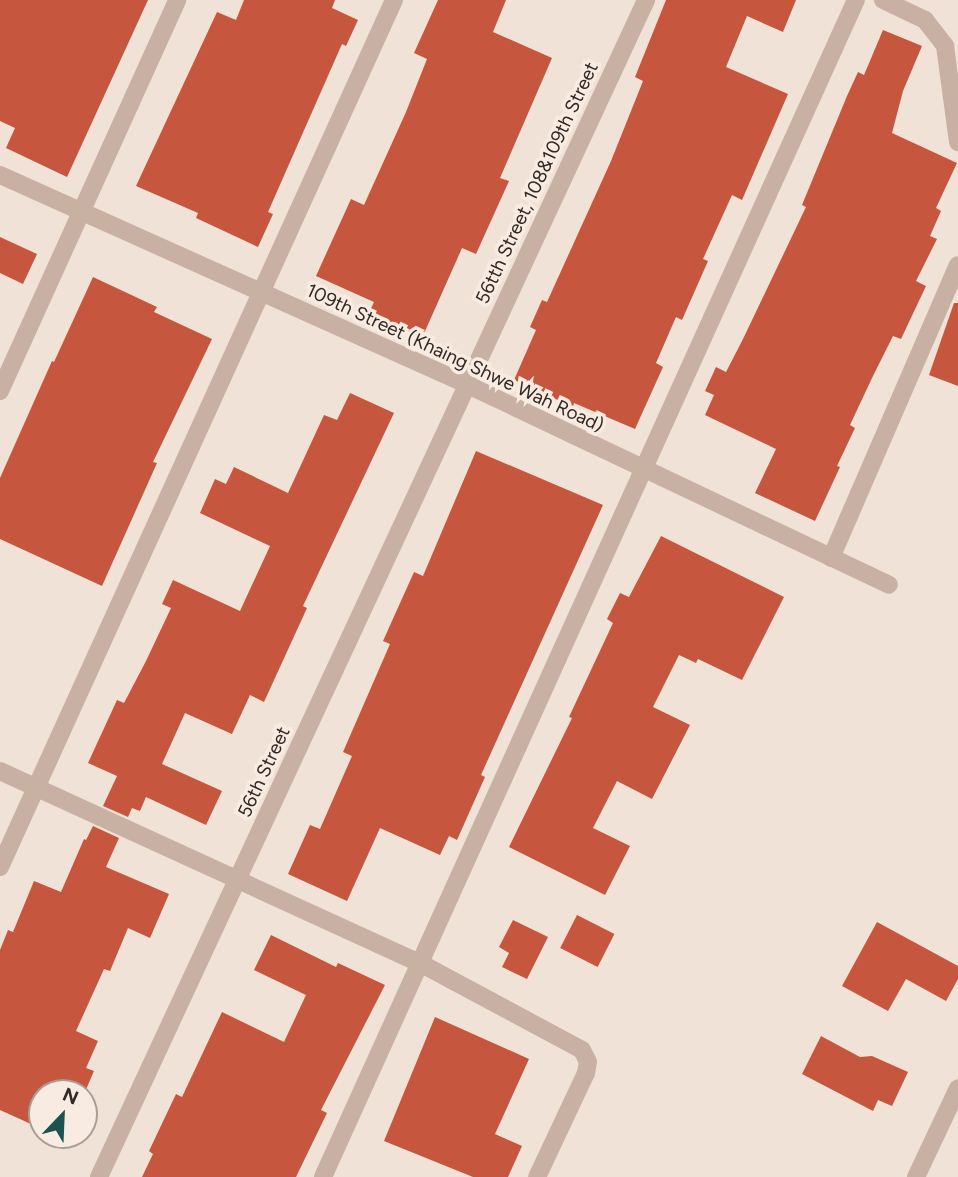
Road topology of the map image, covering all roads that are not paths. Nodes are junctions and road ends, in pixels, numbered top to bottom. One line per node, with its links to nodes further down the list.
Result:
1 (177, 0): 8 (street)
2 (394, 0): 10 (street)
3 (646, 0): 11 (street, 56tth Street, 108&109th Street)
4 (856, 0): 13 (street)
5 (883, 0): 6 (street)
6 (958, 142)
7 (0, 175): 8 (street, 109th Street (Khaing Shwe Wah Road))
8 (82, 212): 10 (street, 109th Street (Khaing Shwe Wah Road)); 12 (street)
9 (958, 265): 14 (street)
10 (262, 292): 11 (street, 109th Street (Khaing Shwe Wah Road)); 17 (street)
11 (466, 384): 13 (street, 109th Street (Khaing Shwe Wah Road)); 19 (street, 56th Street)
12 (0, 391)
13 (646, 469): 14 (street, 109th Street (Khaing Shwe Wah Road)); 20 (street)
14 (831, 558): 15 (street, 109th Street (Khaing Shwe Wah Road))
15 (888, 585)
16 (0, 772): 17 (street)
17 (34, 788): 18 (street); 19 (street)
18 (0, 866)
19 (236, 881): 20 (street); 22 (street, 56th Street)
20 (418, 962): 23 (street); 24 (street)
21 (958, 1088): 25 (street)
22 (99, 1177)
23 (323, 1177)
24 (537, 1177)
25 (916, 1177)

